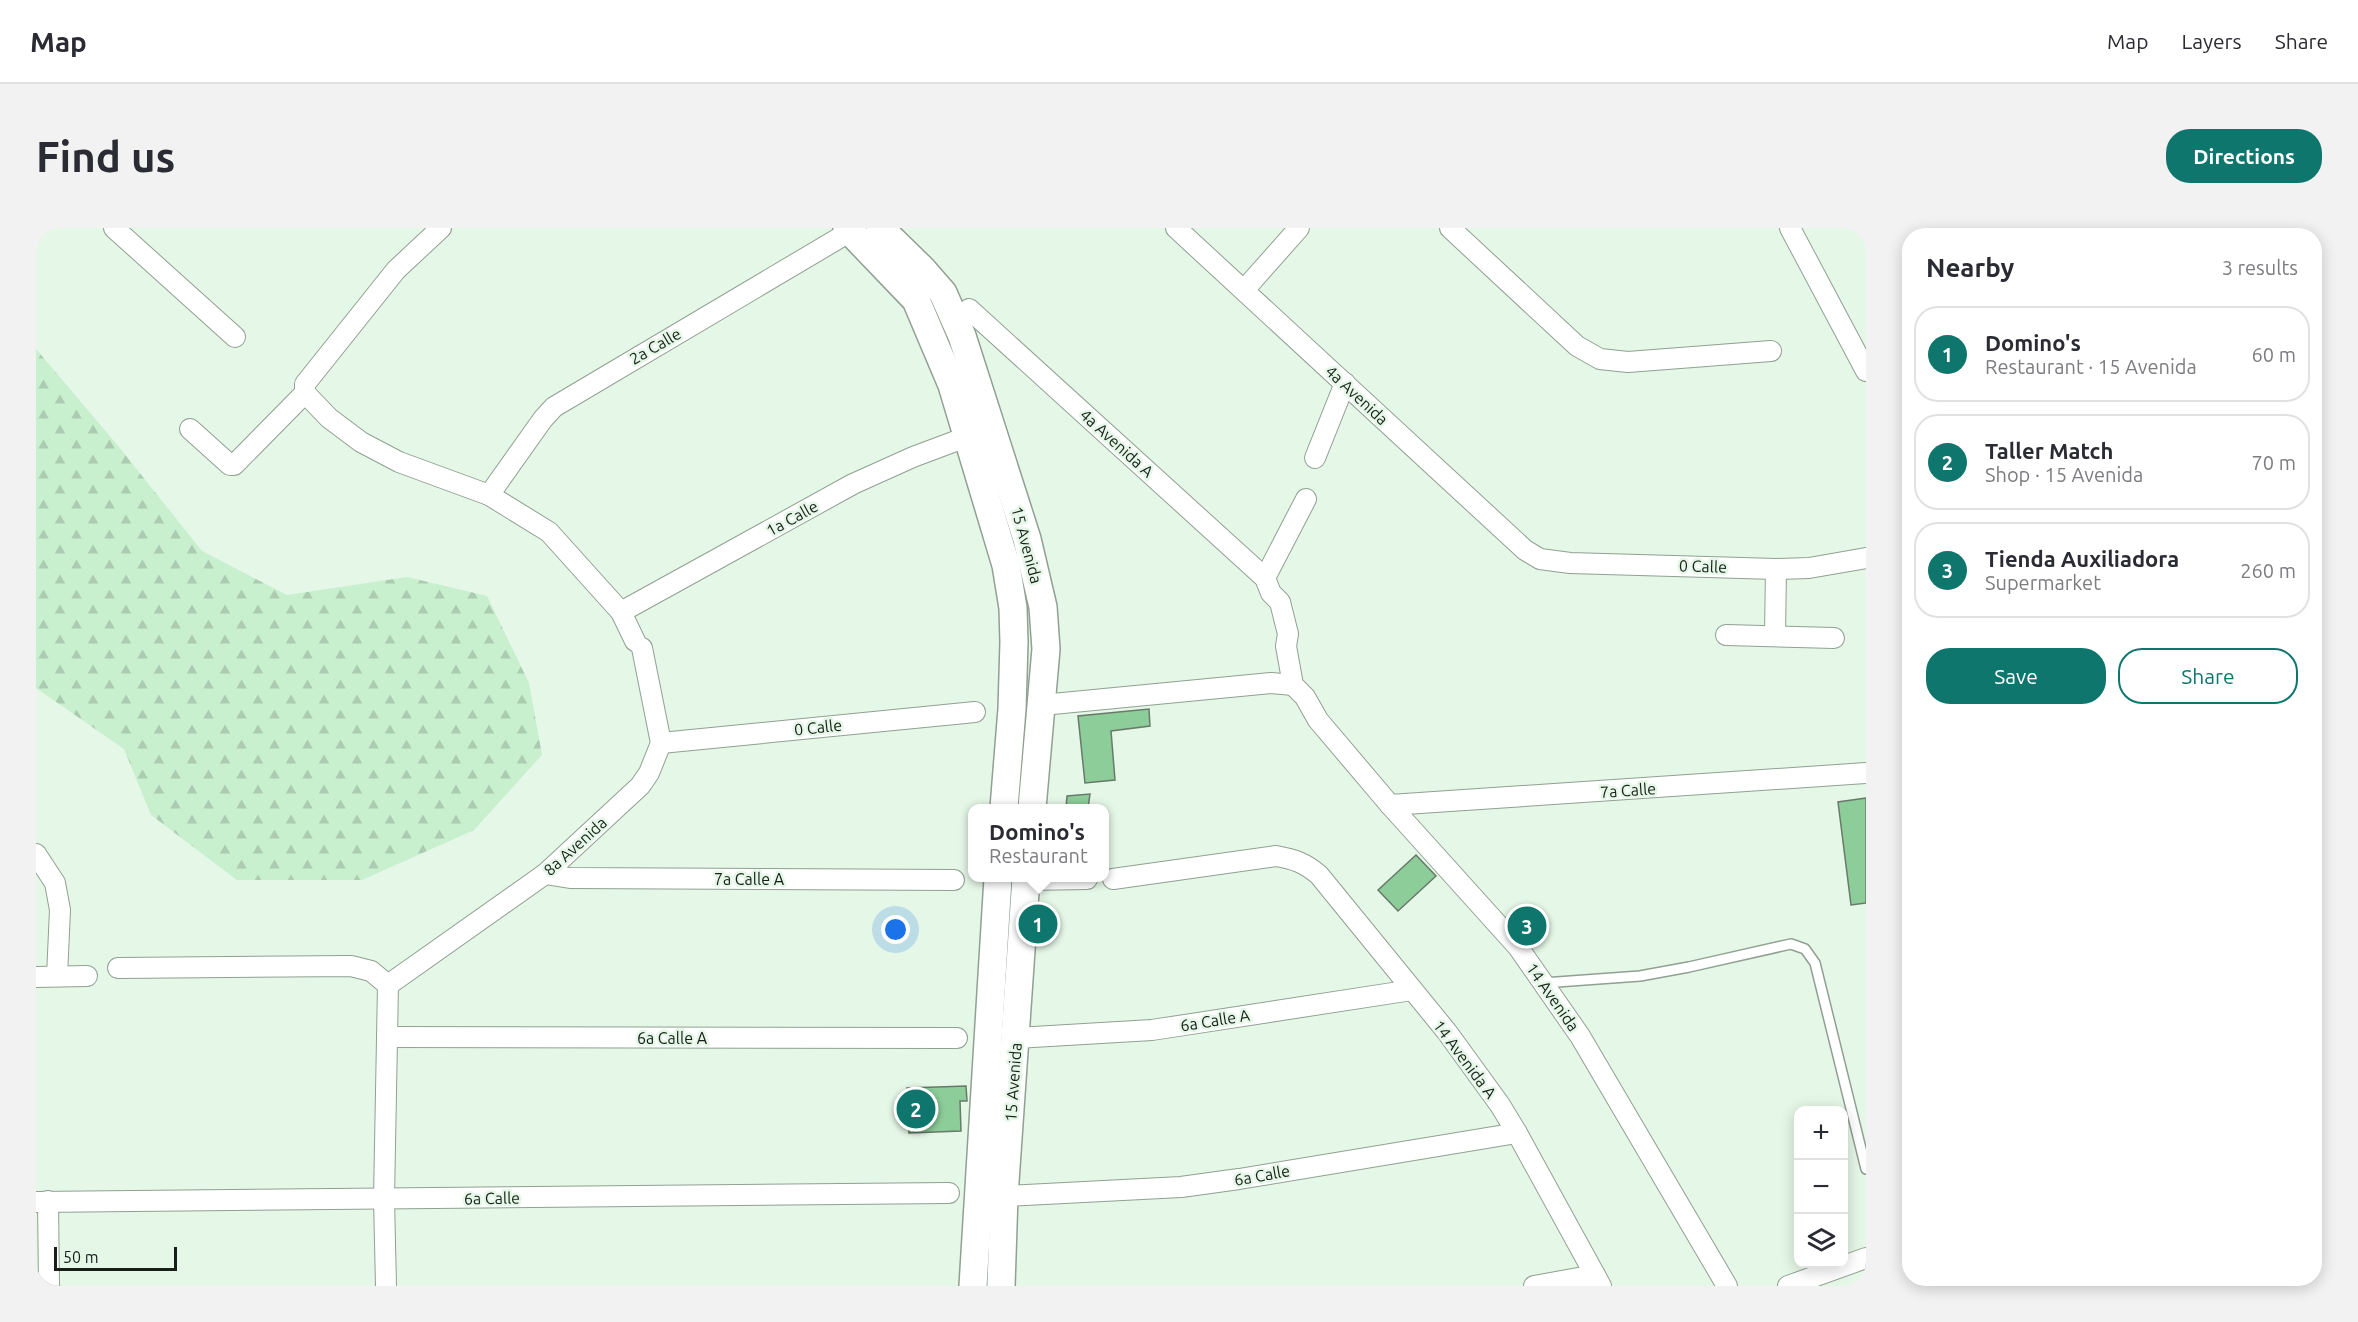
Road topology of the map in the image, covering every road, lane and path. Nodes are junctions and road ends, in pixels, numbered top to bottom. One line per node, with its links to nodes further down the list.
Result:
1 (114, 228): 11 (street)
2 (441, 228): 15 (street)
3 (880, 228): 30 (main road, 15 Avenida)
4 (1176, 228): 9 (street, 4a Avenida)
5 (1299, 228): 9 (street)
6 (1450, 228): 12 (street)
7 (1790, 228): 13 (street)
8 (849, 230): 17 (main road, 15 Avenida); 19 (street, 2a Calle)
9 (1245, 289): 14 (street, 4a Avenida)
10 (969, 309): 24 (street, 4a Avenida A)
11 (235, 337)
12 (1771, 351)
13 (1866, 371)
14 (1345, 383): 18 (street); 22 (street, 4a Avenida)
15 (304, 393): 16 (street); 19 (street)
16 (190, 429)
17 (969, 436): 25 (street, 1a Calle); 34 (main road, 15 Avenida)
18 (1315, 458)
19 (489, 495): 25 (street)
20 (1306, 499): 24 (street)
21 (1866, 558): 23 (street, 0 Calle)
22 (1540, 559): 23 (street, 0 Calle)
23 (1776, 569): 27 (street)
24 (1268, 585): 29 (street, 14 Avenida)
25 (621, 612): 32 (street)
26 (1726, 635): 27 (street)
27 (1775, 636): 28 (street)
28 (1834, 638)
29 (1293, 685): 30 (street); 36 (street, 14 Avenida)
30 (1042, 705): 35 (main road, 15 Avenida)
31 (975, 712): 32 (street, 0 Calle)
32 (661, 743): 38 (street, 8a Avenida)
33 (1866, 773): 36 (street, 7a Calle)
34 (1004, 804)
35 (1032, 804)
36 (1390, 806): 47 (street, 14 Avenida)
37 (36, 854): 44 (street)
38 (545, 874): 40 (street, 7a Calle A); 48 (street, 8a Avenida)
39 (1113, 879): 49 (street, 14 Avenida A)
40 (954, 880)
41 (998, 882): 63 (main road, 15 Avenida)
42 (1026, 882): 52 (main road, 15 Avenida)
43 (118, 968): 48 (street)
44 (57, 976): 45 (street); 46 (street)
45 (87, 976)
46 (36, 977)
47 (1543, 983): 54 (lane); 66 (street, 14 Avenida)
48 (388, 985): 50 (street)
49 (1412, 990): 52 (street, 6a Calle A); 53 (street, 14 Avenida A)
50 (387, 1037): 51 (street, 6a Calle A); 57 (street)
51 (957, 1038)
52 (1016, 1038): 56 (main road, 15 Avenida)
53 (1517, 1133): 56 (street, 6a Calle); 60 (street, 14 Avenida A)
54 (1866, 1169)
55 (949, 1193): 57 (street, 6a Calle)
56 (1004, 1196): 64 (main road, 15 Avenida)
57 (384, 1199): 58 (street, 6a Calle); 62 (street)
58 (42, 1202): 61 (street)
59 (1866, 1258): 67 (street)
60 (1598, 1280): 65 (street)
61 (49, 1286)
62 (386, 1286)
63 (973, 1286)
64 (1001, 1286)
65 (1534, 1286)
66 (1727, 1286)
67 (1788, 1286)

